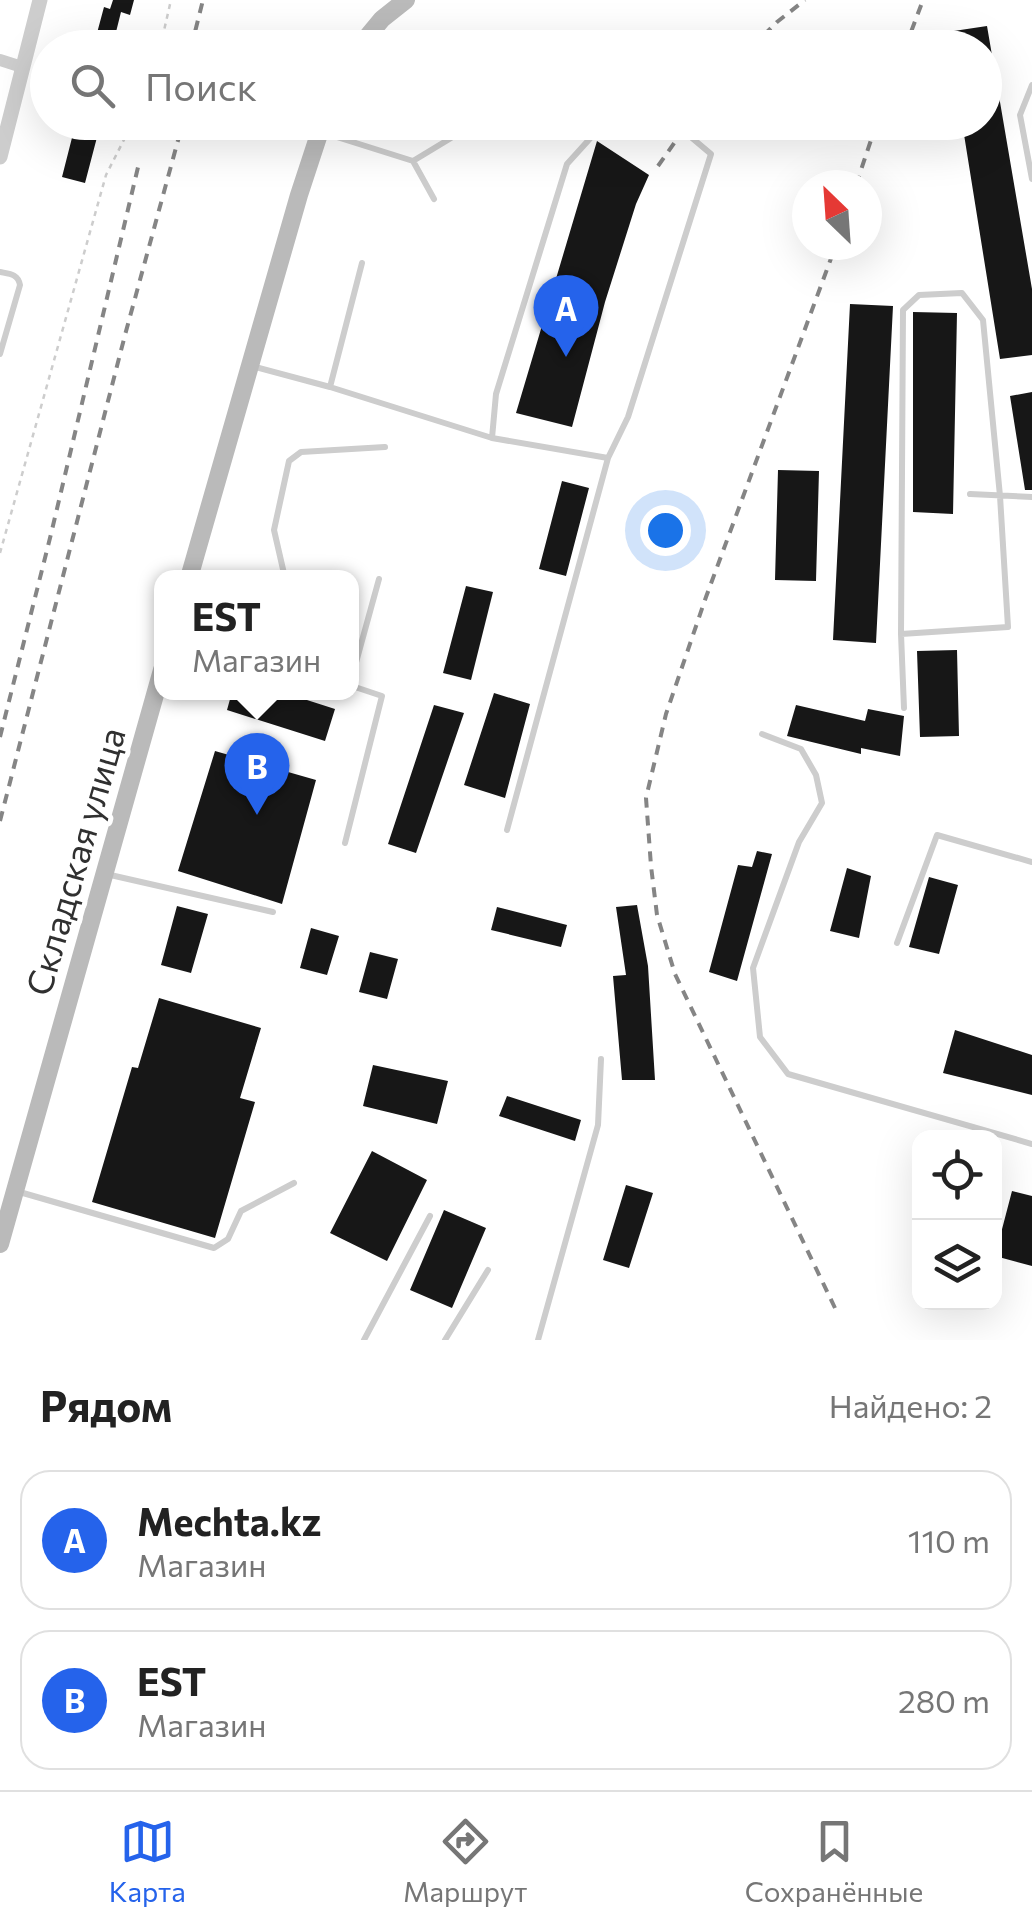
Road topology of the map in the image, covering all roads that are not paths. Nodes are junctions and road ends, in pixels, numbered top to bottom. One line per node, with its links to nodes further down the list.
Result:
1 (40, 0): 3 (street)
2 (403, 1): 4 (main road)
3 (32, 30)
4 (373, 30)
5 (30, 37): 7 (street)
6 (0, 60): 7 (street)
7 (22, 67): 14 (street)
8 (1032, 85): 16 (lane)
9 (317, 140): 21 (main road)
10 (358, 140): 15 (lane)
11 (448, 140): 15 (lane)
12 (588, 140): 23 (lane)
13 (694, 140): 25 (lane)
14 (0, 157)
15 (414, 160): 17 (lane)
16 (1032, 179)
17 (434, 199)
18 (362, 263): 22 (lane)
19 (0, 272): 20 (lane)
20 (0, 354)
21 (250, 365): 22 (lane); 29 (main road)
22 (330, 387): 23 (lane)
23 (492, 438): 25 (lane)
24 (384, 447): 30 (lane)
25 (608, 458): 38 (lane)
26 (970, 494): 27 (lane)
27 (1000, 496): 28 (lane); 32 (lane); 32 (lane)
28 (1032, 497)
29 (191, 570)
30 (284, 570)
31 (379, 579): 33 (lane)
32 (900, 634): 36 (lane)
33 (359, 652)
34 (359, 688): 39 (lane)
35 (154, 698): 41 (main road, Складская улица)
36 (904, 708)
37 (762, 734): 45 (lane)
38 (508, 830)
39 (346, 844)
40 (1032, 862): 43 (lane)
41 (104, 874): 42 (lane); 47 (main road, Складская улица)
42 (273, 912)
43 (898, 942)
44 (601, 1058): 53 (lane)
45 (1032, 1144)
46 (294, 1183): 47 (lane)
47 (15, 1191): 49 (main road, Складская улица)
48 (430, 1216): 51 (lane)
49 (0, 1244)
50 (488, 1270): 52 (lane)
51 (364, 1340)
52 (445, 1340)
53 (538, 1340)

